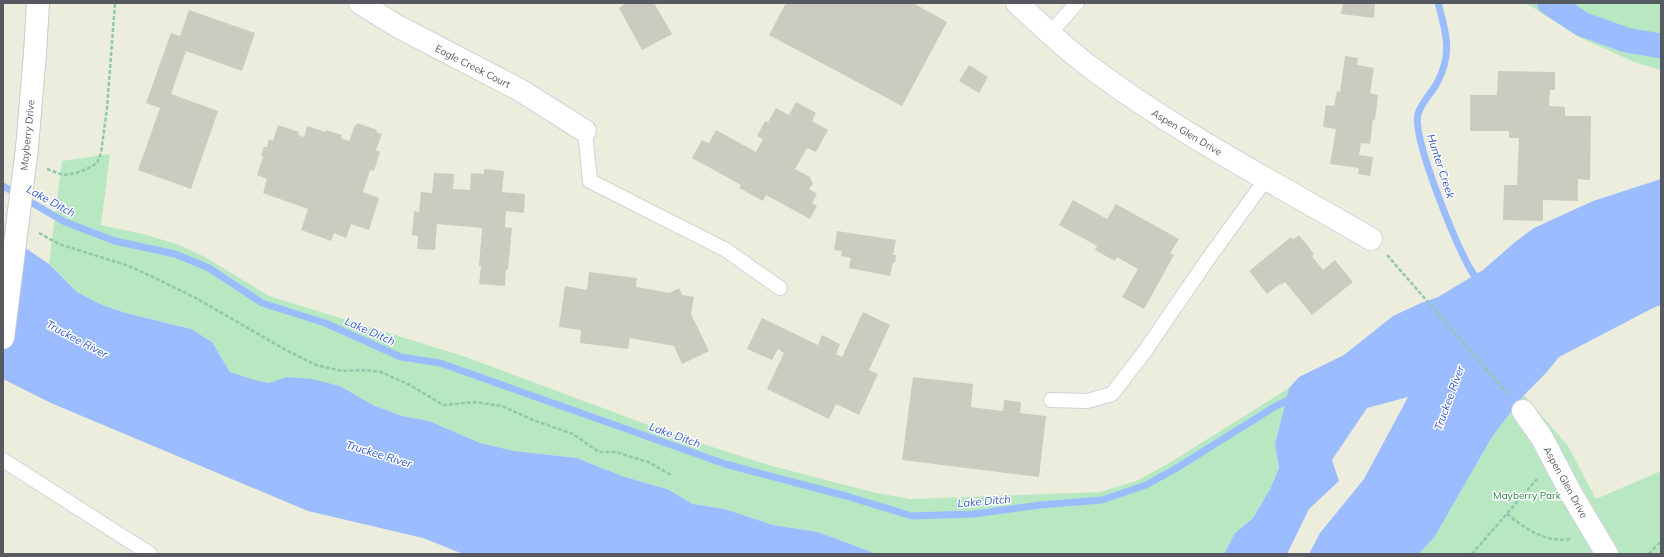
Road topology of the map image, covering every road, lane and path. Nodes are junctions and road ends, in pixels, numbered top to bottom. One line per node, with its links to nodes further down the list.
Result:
1 (38, 3): 13 (street, Mayberry Drive, bridge)
2 (115, 3): 8 (path)
3 (360, 3): 7 (street, Eagle Creek Court)
4 (1017, 3): 6 (street, Aspen Glen Drive)
5 (1077, 3): 6 (lane)
6 (1050, 34): 9 (street, Aspen Glen Drive)
7 (585, 131): 12 (lane)
8 (76, 173)
9 (1266, 179): 11 (street, Aspen Glen Drive); 14 (lane)
10 (34, 230): 18 (path)
11 (1371, 239): 15 (path)
12 (780, 288)
13 (3, 338)
14 (1051, 400)
15 (1523, 411): 17 (street, Aspen Glen Drive)
16 (3, 460): 22 (lane)
17 (1554, 461): 19 (path); 20 (street, Aspen Glen Drive)
18 (671, 475)
19 (1507, 514): 20 (path); 23 (path)
20 (1595, 534): 24 (street, Aspen Glen Drive)
21 (1661, 541): 25 (path)
22 (150, 554)
23 (1472, 554)
24 (1607, 554)
25 (1648, 554)

